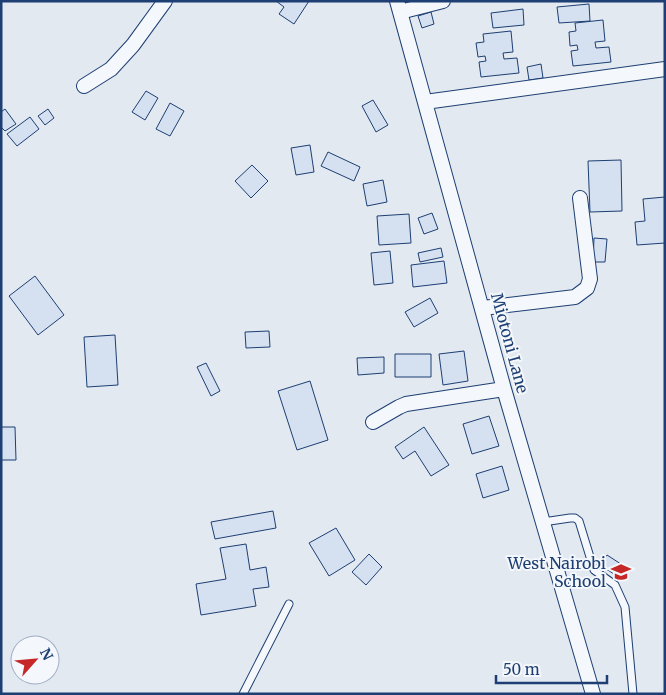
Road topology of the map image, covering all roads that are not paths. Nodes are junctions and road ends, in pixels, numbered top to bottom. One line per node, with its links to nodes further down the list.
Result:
1 (164, 1): 5 (street)
2 (443, 1): 3 (street)
3 (398, 7): 6 (street, Miotoni Lane)
4 (665, 69): 6 (street)
5 (84, 86)
6 (425, 102): 8 (street, Miotoni Lane)
7 (580, 198): 8 (street)
8 (483, 308): 9 (street, Miotoni Lane)
9 (504, 389): 10 (street); 11 (street, Miotoni Lane)
10 (373, 422)
11 (543, 522): 14 (street, Miotoni Lane); 15 (lane)
12 (289, 604): 13 (lane)
13 (243, 694)
14 (593, 694)
15 (633, 694)

